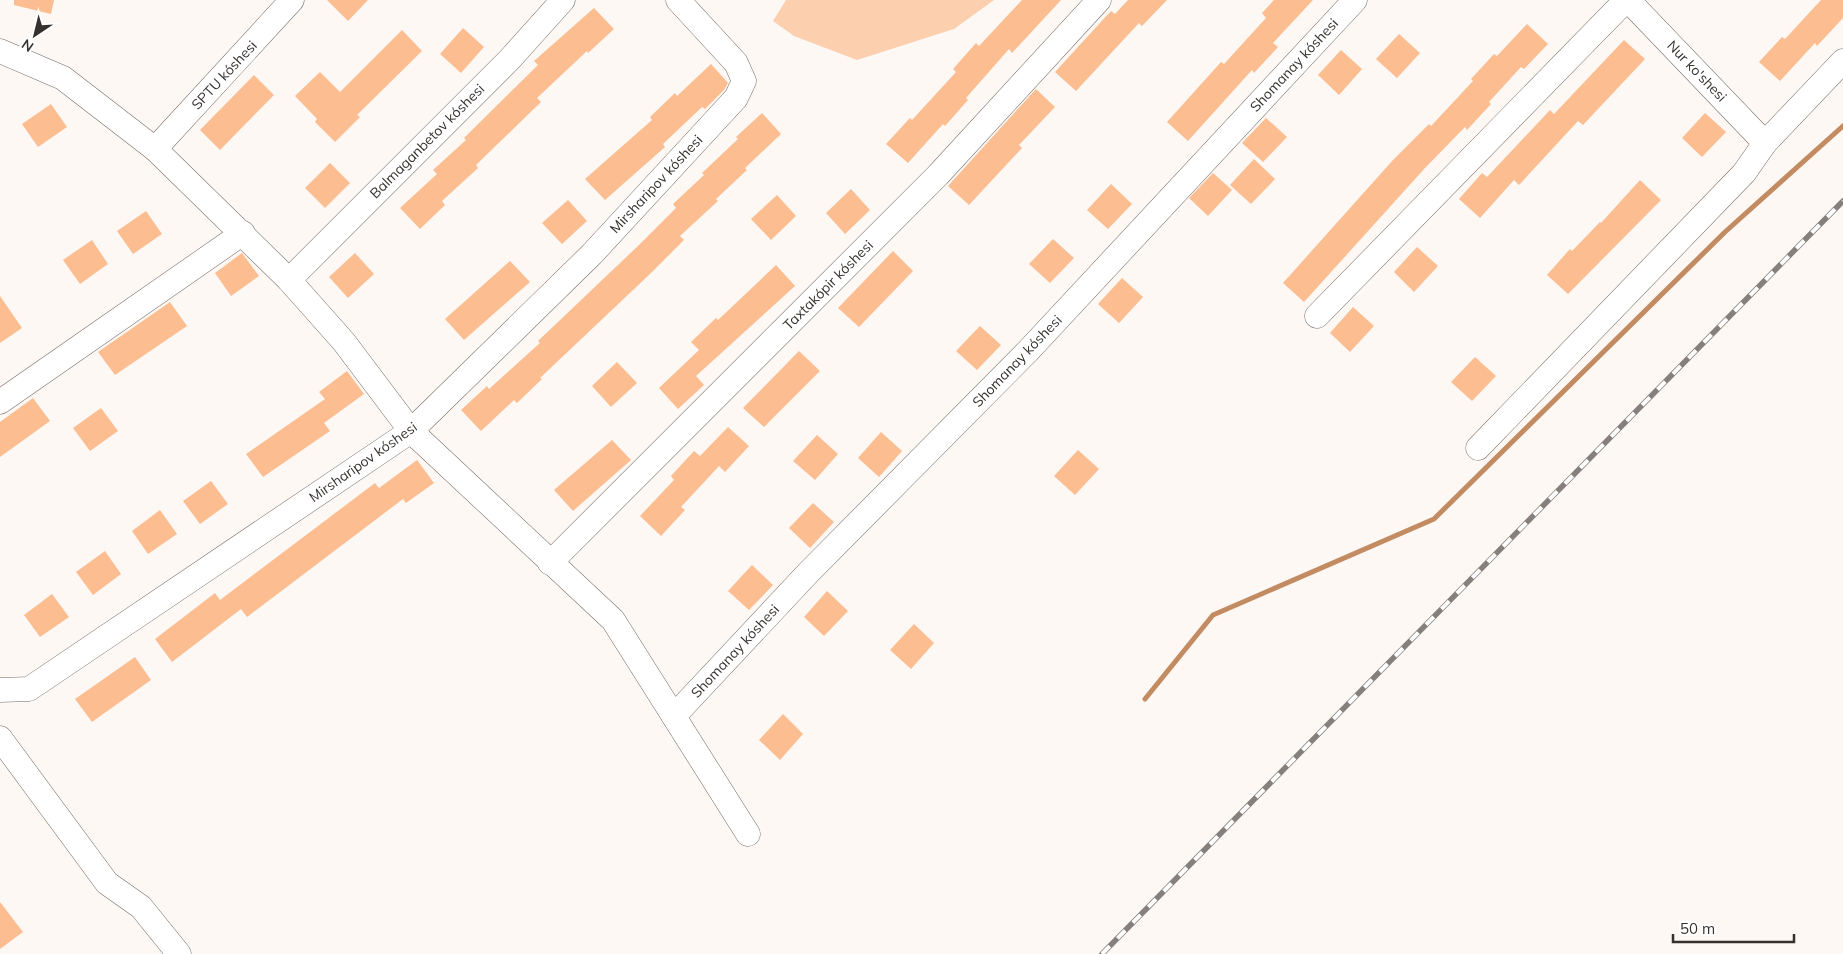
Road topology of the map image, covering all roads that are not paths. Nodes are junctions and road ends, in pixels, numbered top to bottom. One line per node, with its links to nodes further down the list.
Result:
1 (292, 0): 10 (street, SPTU kóshesi)
2 (563, 0): 12 (street, Balmaganbetov kóshesi)
3 (678, 0): 15 (street, Mirsharipov kóshesi)
4 (1099, 0): 17 (street, Taxtakópir kóshesi)
5 (1355, 0): 19 (street, Shomanay kóshesi)
6 (1627, 0): 9 (street, Nur ko'shesi); 13 (street)
7 (0, 51): 10 (street)
8 (1843, 61): 9 (street)
9 (1765, 143): 16 (street)
10 (155, 149): 11 (street)
11 (242, 233): 12 (street); 14 (street)
12 (289, 280): 15 (street)
13 (1318, 316)
14 (0, 402)
15 (411, 431): 17 (street); 18 (street, Mirsharipov kóshesi)
16 (1478, 448)
17 (550, 562): 19 (street)
18 (0, 690)
19 (674, 716): 21 (street)
20 (0, 738): 22 (street)
21 (748, 834)
22 (179, 954)

